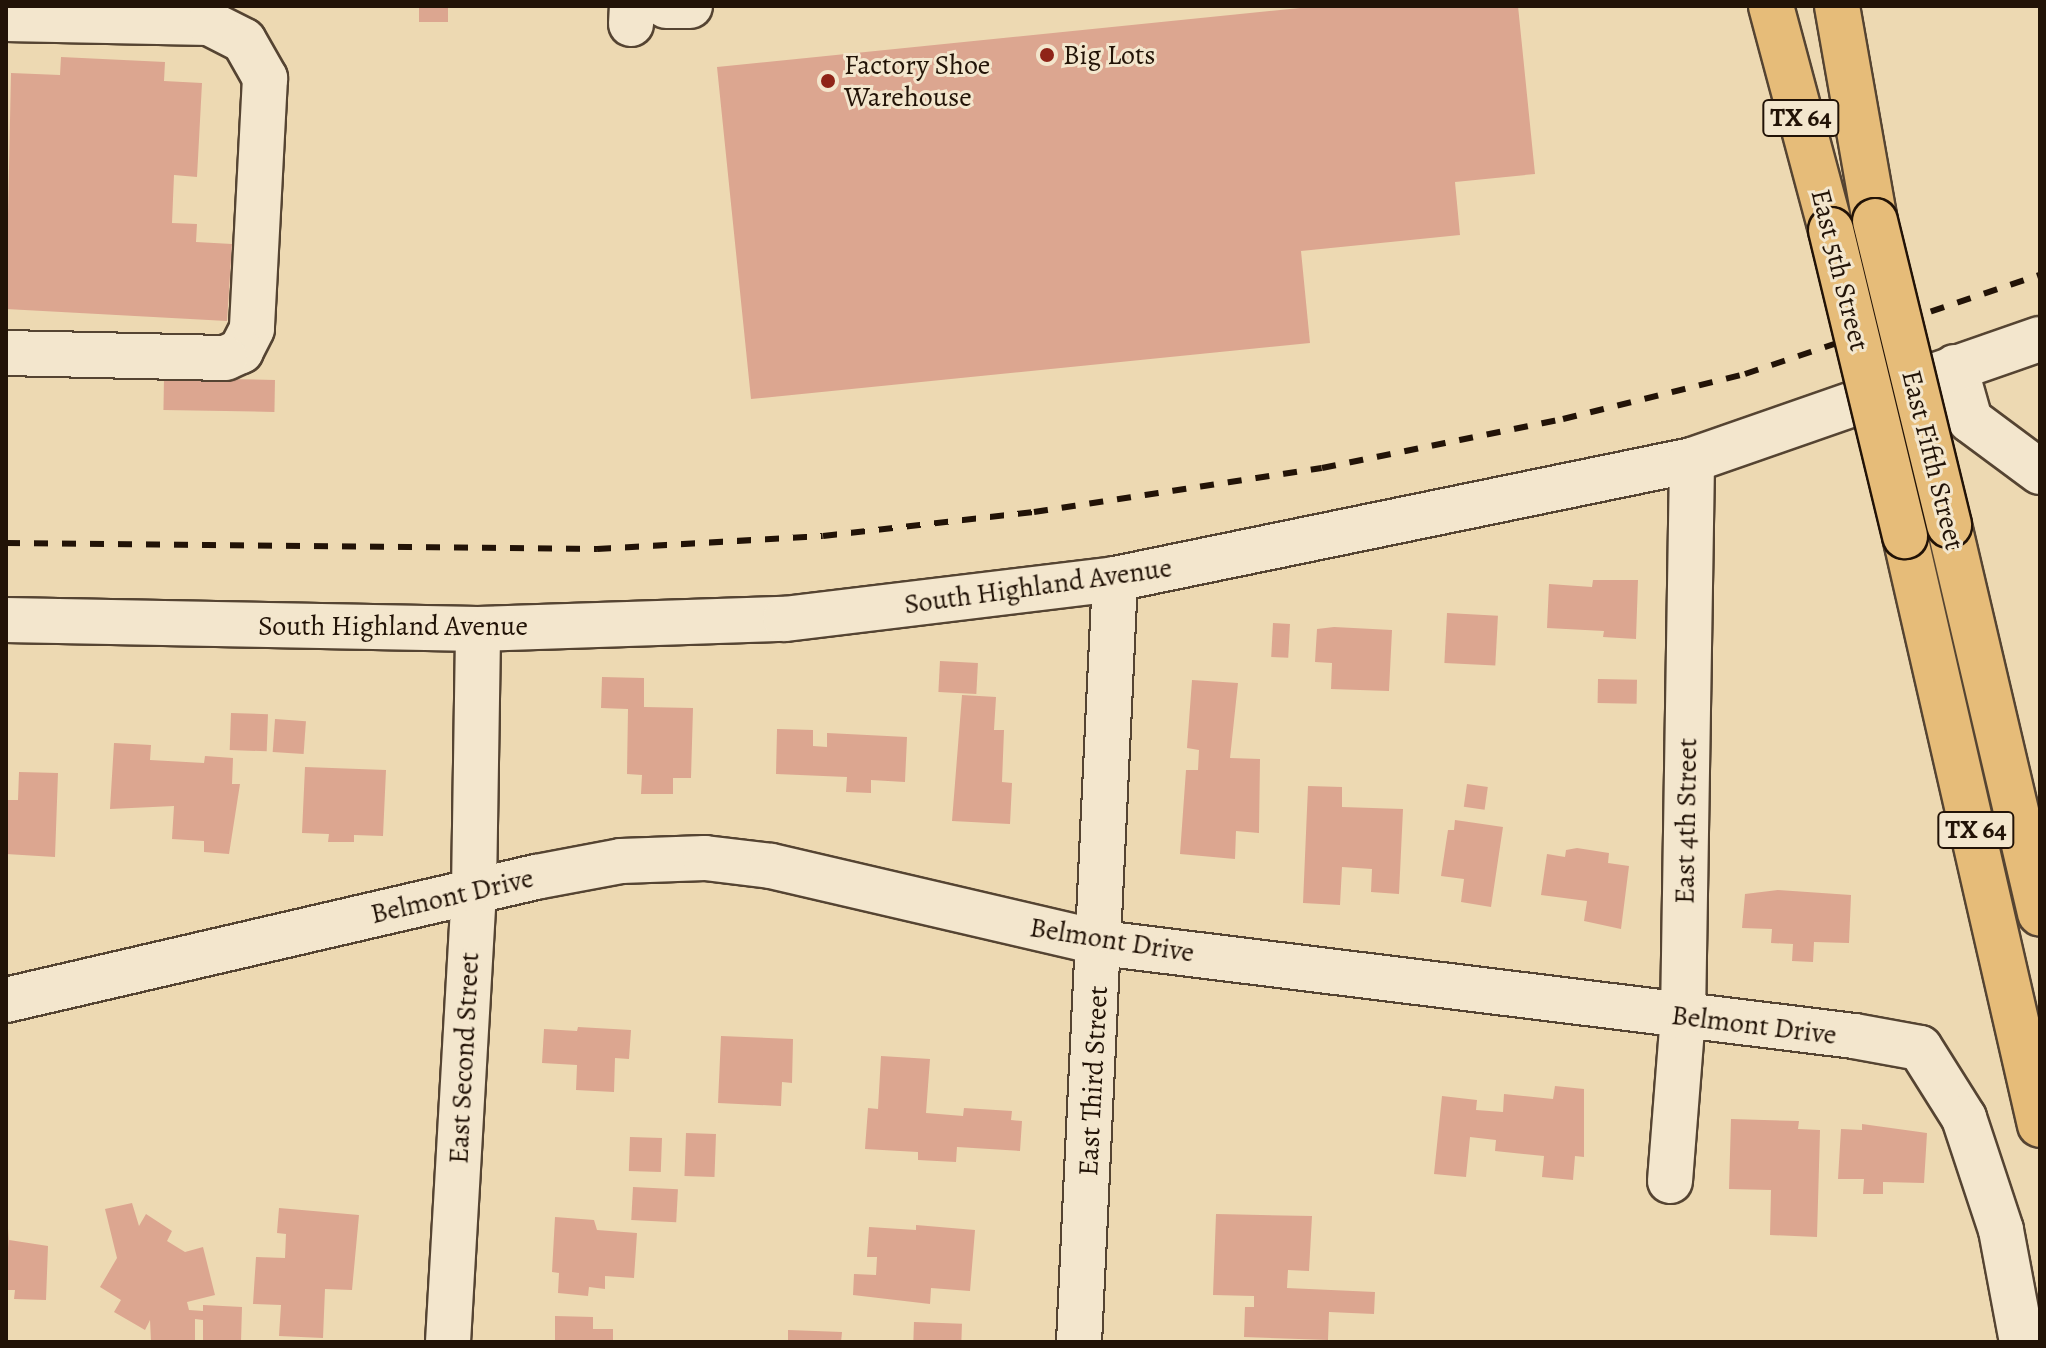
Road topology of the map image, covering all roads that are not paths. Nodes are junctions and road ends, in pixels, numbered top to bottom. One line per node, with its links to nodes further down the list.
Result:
1 (690, 6): 4 (street)
2 (1771, 6): 11 (main road, East 5th Street / TX 64, bridge)
3 (1837, 6): 16 (main road, East Fifth Street / TX 64, bridge)
4 (643, 12)
5 (6, 19): 7 (street)
6 (2040, 339): 8 (street, South Highland Avenue)
7 (6, 353)
8 (1955, 367): 9 (street, South Highland Avenue); 10 (street)
9 (1692, 460): 12 (street, South Highland Avenue); 19 (street, East 4th Street)
10 (2040, 472)
11 (1905, 536): 20 (main road, East Fifth Street / TX 64)
12 (1115, 579): 14 (street, South Highland Avenue); 17 (street, East Third Street)
13 (6, 620): 14 (street, South Highland Avenue)
14 (478, 629): 15 (street, East Second Street)
15 (474, 890): 17 (street, Belmont Drive); 18 (street, Belmont Drive); 22 (street, East Second Street)
16 (2040, 913)
17 (1101, 943): 19 (street, Belmont Drive); 23 (street, East Third Street)
18 (6, 1000)
19 (1683, 1017): 21 (street, East 4th Street); 24 (street, Belmont Drive)
20 (2040, 1125)
21 (1670, 1181)
22 (448, 1342)
23 (1079, 1342)
24 (2022, 1342)

